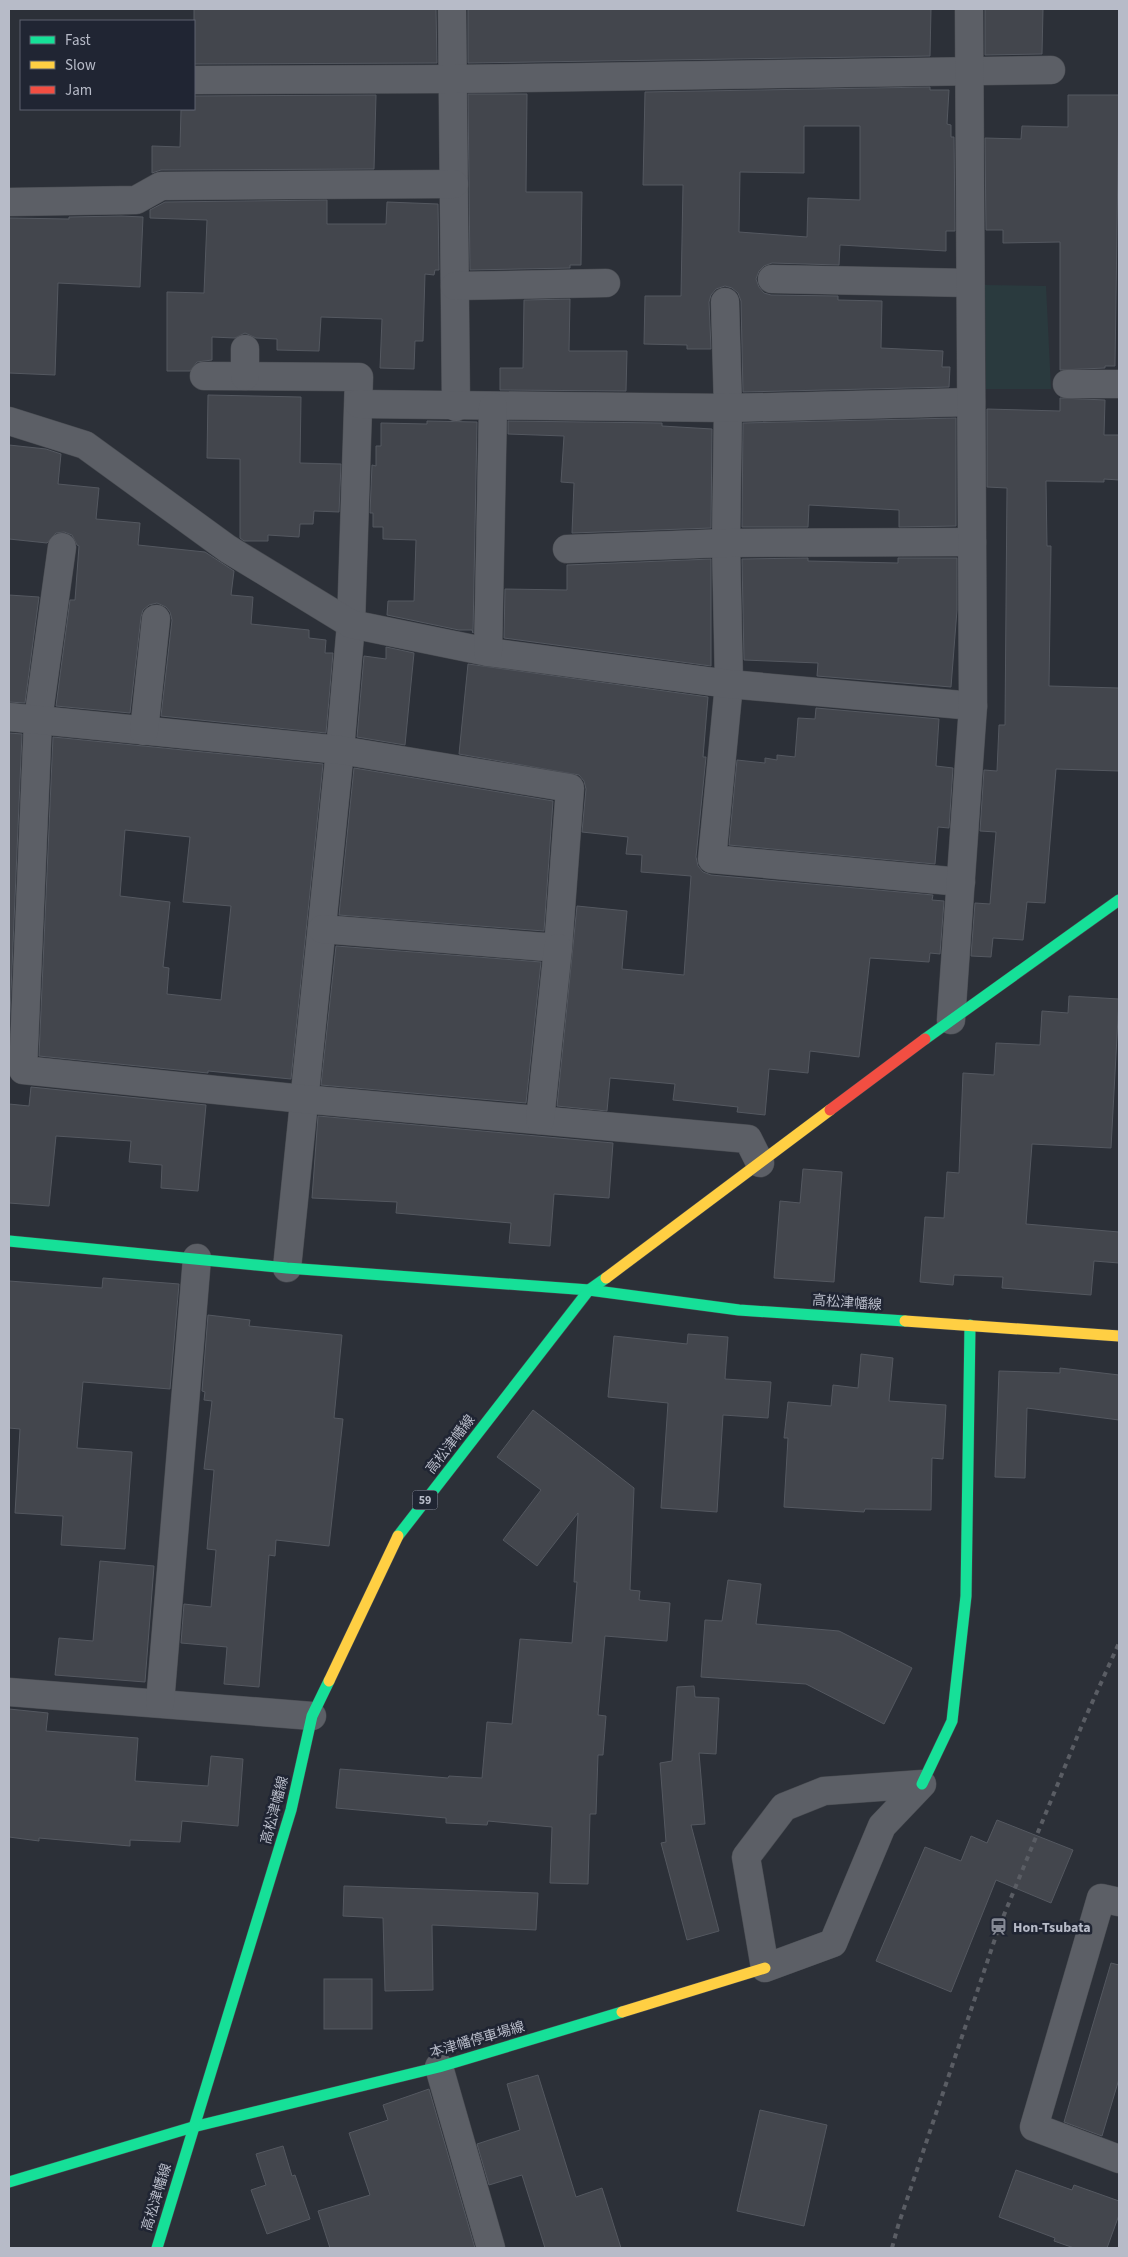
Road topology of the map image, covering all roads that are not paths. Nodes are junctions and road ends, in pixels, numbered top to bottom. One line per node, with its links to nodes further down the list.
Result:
1 (452, 9): 5 (street)
2 (969, 9): 4 (street)
3 (1051, 70): 4 (street)
4 (969, 72): 5 (street); 11 (street)
5 (453, 79): 6 (street); 7 (street)
6 (195, 80)
7 (454, 184): 8 (street); 12 (street)
8 (9, 202)
9 (772, 278): 11 (street)
10 (606, 283): 12 (street)
11 (970, 283): 19 (street)
12 (455, 286): 21 (street)
13 (725, 302): 23 (street)
14 (245, 348): 16 (street)
15 (204, 376): 16 (street)
16 (245, 376): 20 (street)
17 (1066, 384): 18 (street)
18 (1119, 384)
19 (971, 402): 23 (street); 25 (street)
20 (358, 404): 21 (street); 30 (street)
21 (456, 407): 22 (street)
22 (493, 407): 23 (street); 31 (street)
23 (728, 408): 26 (street)
24 (9, 421): 30 (street)
25 (972, 542): 26 (street); 33 (street)
26 (726, 543): 28 (street); 32 (street)
27 (62, 546): 35 (street)
28 (567, 549)
29 (156, 619): 36 (street)
30 (351, 624): 31 (street); 37 (street)
31 (488, 652): 32 (street)
32 (729, 684): 33 (street); 38 (street)
33 (973, 706): 38 (street)
34 (9, 717): 35 (street)
35 (38, 720): 36 (street); 43 (street)
36 (144, 730): 37 (street)
37 (340, 750): 40 (street); 41 (street)
38 (961, 882): 42 (street)
39 (1119, 900): 42 (main road)
40 (322, 929): 41 (street); 43 (street)
41 (558, 948): 44 (street)
42 (951, 1020): 45 (main road)
43 (304, 1099): 44 (street); 48 (street)
44 (540, 1120): 45 (street)
45 (760, 1163): 49 (main road)
46 (9, 1241): 47 (main road)
47 (197, 1258): 48 (main road); 53 (street)
48 (287, 1268): 49 (main road)
49 (589, 1290): 50 (main road, 高松津幡線); 54 (main road, 高松津幡線 / 59)
50 (970, 1325): 51 (main road, 高松津幡線); 55 (main road)
51 (1119, 1336)
52 (9, 1692): 53 (street)
53 (160, 1704): 54 (street)
54 (312, 1716): 59 (main road, 高松津幡線 / 59)
55 (922, 1784): 57 (street); 57 (street)
56 (1119, 1902): 60 (street)
57 (765, 1968): 58 (main road, 本津幡停車場線)
58 (439, 2067): 59 (main road, 本津幡停車場線); 63 (street)
59 (194, 2126): 61 (main road, 本津幡停車場線); 62 (main road, 高松津幡線 / 59)
60 (1119, 2159)
61 (9, 2182)
62 (157, 2248)
63 (491, 2248)

